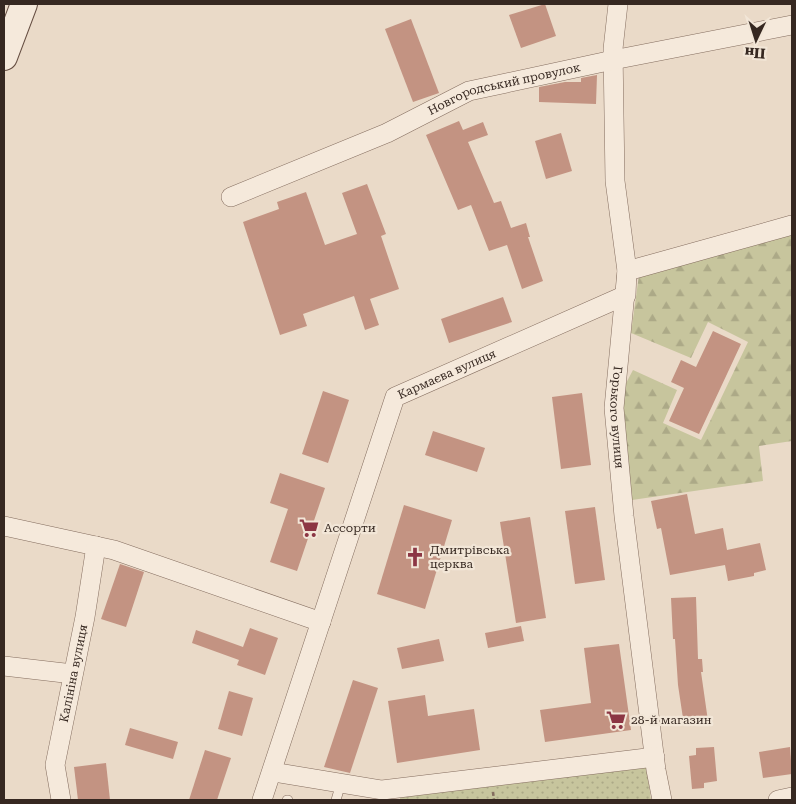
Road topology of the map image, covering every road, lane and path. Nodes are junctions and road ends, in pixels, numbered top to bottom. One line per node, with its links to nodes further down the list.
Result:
1 (24, 4): 4 (street)
2 (618, 4): 5 (street, Горького вулиця)
3 (792, 25): 5 (street, Новгородський провулок)
4 (4, 57)
5 (613, 60): 6 (street, Новгородський провулок); 8 (street, Горького вулиця)
6 (230, 197)
7 (792, 225): 8 (street)
8 (627, 271): 9 (street, Горького вулиця)
9 (626, 295): 12 (street, Кармаєва вулиця); 15 (street, Горького вулиця)
10 (4, 526): 11 (street)
11 (96, 546): 12 (street); 14 (street, Калініна вулиця)
12 (321, 622): 16 (street, Кармаєва вулиця)
13 (4, 666): 14 (street)
14 (73, 674): 19 (street, Калініна вулиця)
15 (655, 756): 17 (street); 21 (street, Горького вулиця)
16 (273, 772): 17 (street); 20 (street, Кармаєва вулиця)
17 (338, 792)
18 (792, 797): 22 (street)
19 (61, 800)
20 (262, 800)
21 (662, 800)
22 (778, 800)

